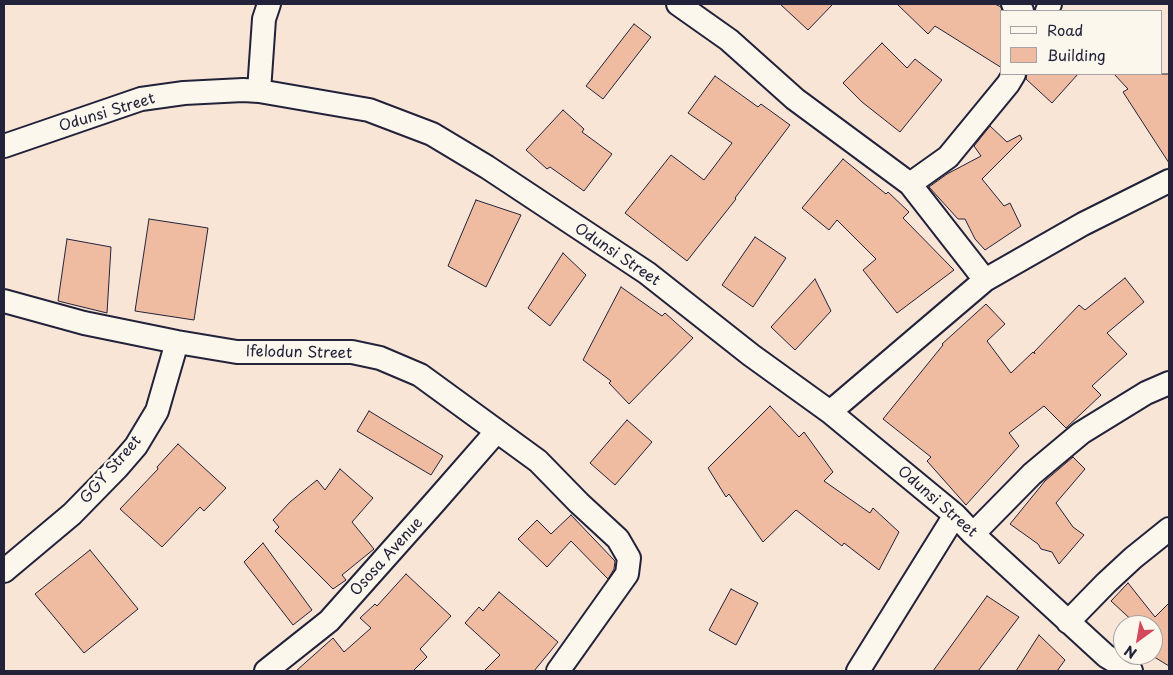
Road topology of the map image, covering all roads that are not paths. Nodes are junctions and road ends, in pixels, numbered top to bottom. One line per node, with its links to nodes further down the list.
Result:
1 (269, 4): 4 (street)
2 (678, 4): 7 (street)
3 (1013, 75): 7 (street)
4 (259, 92): 5 (street, Odunsi Street); 12 (street, Odunsi Street)
5 (4, 146)
6 (1169, 181): 8 (street)
7 (910, 184): 8 (street)
8 (985, 280): 12 (street)
9 (4, 301): 10 (street, Ifelodun Street)
10 (177, 342): 13 (street, Ifelodun Street); 17 (street, GGY Street)
11 (1169, 384): 16 (street)
12 (830, 412): 14 (street, Odunsi Street)
13 (497, 431): 19 (street, Ososa Avenue); 20 (street, Ifelodun Street)
14 (955, 515): 16 (street, Odunsi Street); 21 (street)
15 (1169, 529): 18 (street)
16 (973, 534): 18 (street, Odunsi Street)
17 (4, 571)
18 (1068, 622): 22 (street, Odunsi Street)
19 (266, 671)
20 (558, 671)
21 (858, 671)
22 (1131, 671)

